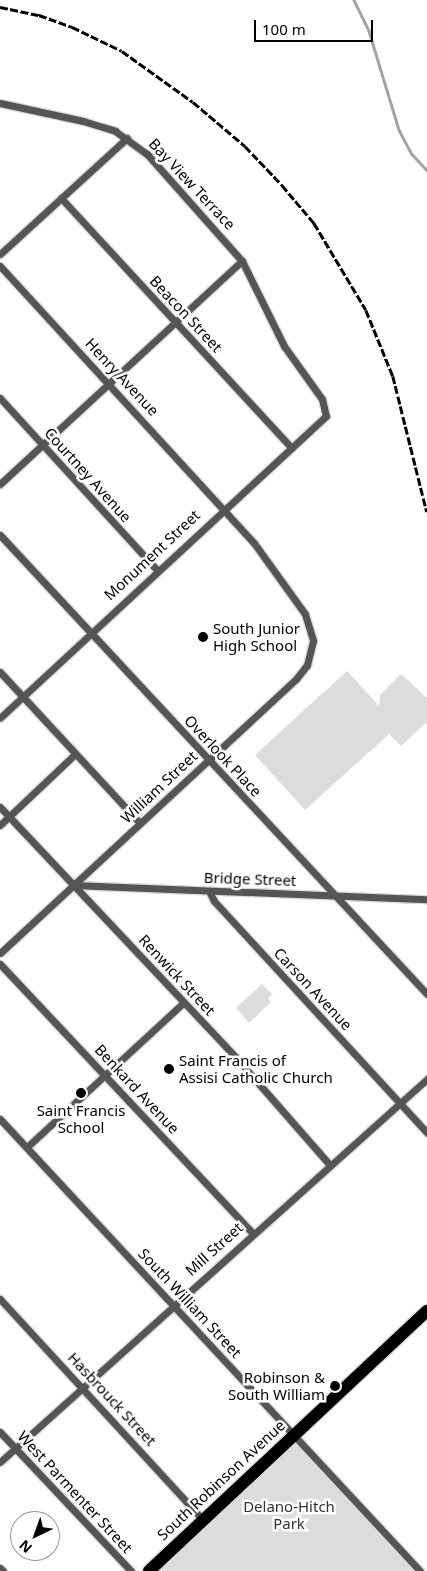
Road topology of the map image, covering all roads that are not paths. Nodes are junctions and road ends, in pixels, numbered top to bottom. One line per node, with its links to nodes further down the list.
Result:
1 (0, 103): 2 (street, Bay View Terrace)
2 (127, 138): 3 (street); 5 (street, Bay View Terrace)
3 (61, 198): 4 (street); 7 (street, Beacon Street)
4 (0, 254)
5 (242, 261): 7 (street); 10 (street, Bay View Terrace)
6 (0, 266): 8 (street, Henry Avenue)
7 (175, 322): 8 (street); 12 (street, Beacon Street)
8 (109, 383): 11 (street); 14 (street, Henry Avenue)
9 (0, 398): 11 (street, Courtney Avenue)
10 (326, 416): 12 (street, Monument Street)
11 (42, 445): 13 (street); 16 (street, Courtney Avenue)
12 (292, 448): 14 (street, Monument Street)
13 (0, 484)
14 (223, 508): 16 (street, Monument Street); 22 (street, William Street)
15 (0, 534): 17 (street, Overlook Place)
16 (157, 570): 17 (street, Monument Street)
17 (90, 633): 19 (street, Monument Street); 22 (street, Overlook Place)
18 (0, 672): 19 (street)
19 (22, 696): 20 (street, Monument Street); 21 (street)
20 (0, 718)
21 (75, 754): 24 (street); 25 (street)
22 (208, 760): 25 (street, William Street); 29 (street, Overlook Place)
23 (0, 807): 24 (street, Renwick Street)
24 (8, 817): 26 (street); 27 (street, Renwick Street)
25 (140, 823): 27 (street, William Street)
26 (0, 825)
27 (73, 885): 28 (street, Bridge Street); 31 (street, William Street); 34 (street, Renwick Street)
28 (209, 891): 29 (street, Bridge Street); 37 (street, Carson Avenue)
29 (335, 895): 30 (street, Bridge Street); 33 (street, Overlook Place)
30 (427, 899)
31 (0, 953)
32 (0, 964): 35 (street, Benkard Avenue)
33 (427, 994)
34 (183, 1003): 35 (street); 41 (street, Renwick Street)
35 (105, 1075): 40 (street); 42 (street, Benkard Avenue)
36 (427, 1079): 37 (street, Mill Street)
37 (400, 1103): 39 (street, Carson Avenue); 41 (street, Mill Street)
38 (0, 1119): 40 (street, South William Street)
39 (427, 1133)
40 (27, 1147): 44 (street, South William Street)
41 (330, 1165): 42 (street, Mill Street)
42 (253, 1233): 44 (street, Mill Street)
43 (0, 1299): 46 (street, Hasbrouck Street)
44 (173, 1305): 46 (street, Mill Street); 48 (street, South William Street)
45 (427, 1311): 48 (highway, South Robinson Avenue)
46 (81, 1387): 49 (street, Mill Street); 51 (street, Hasbrouck Street)
47 (0, 1432): 49 (street, West Parmenter Street)
48 (292, 1435): 51 (highway, South Robinson Avenue); 56 (street, South William Street)
49 (15, 1448): 50 (street, Mill Street); 54 (street, West Parmenter Street)
50 (0, 1462)
51 (202, 1519): 55 (highway, South Robinson Avenue)
52 (0, 1568): 53 (street)
53 (3, 1571)
54 (131, 1571)
55 (149, 1571)
56 (420, 1571)

